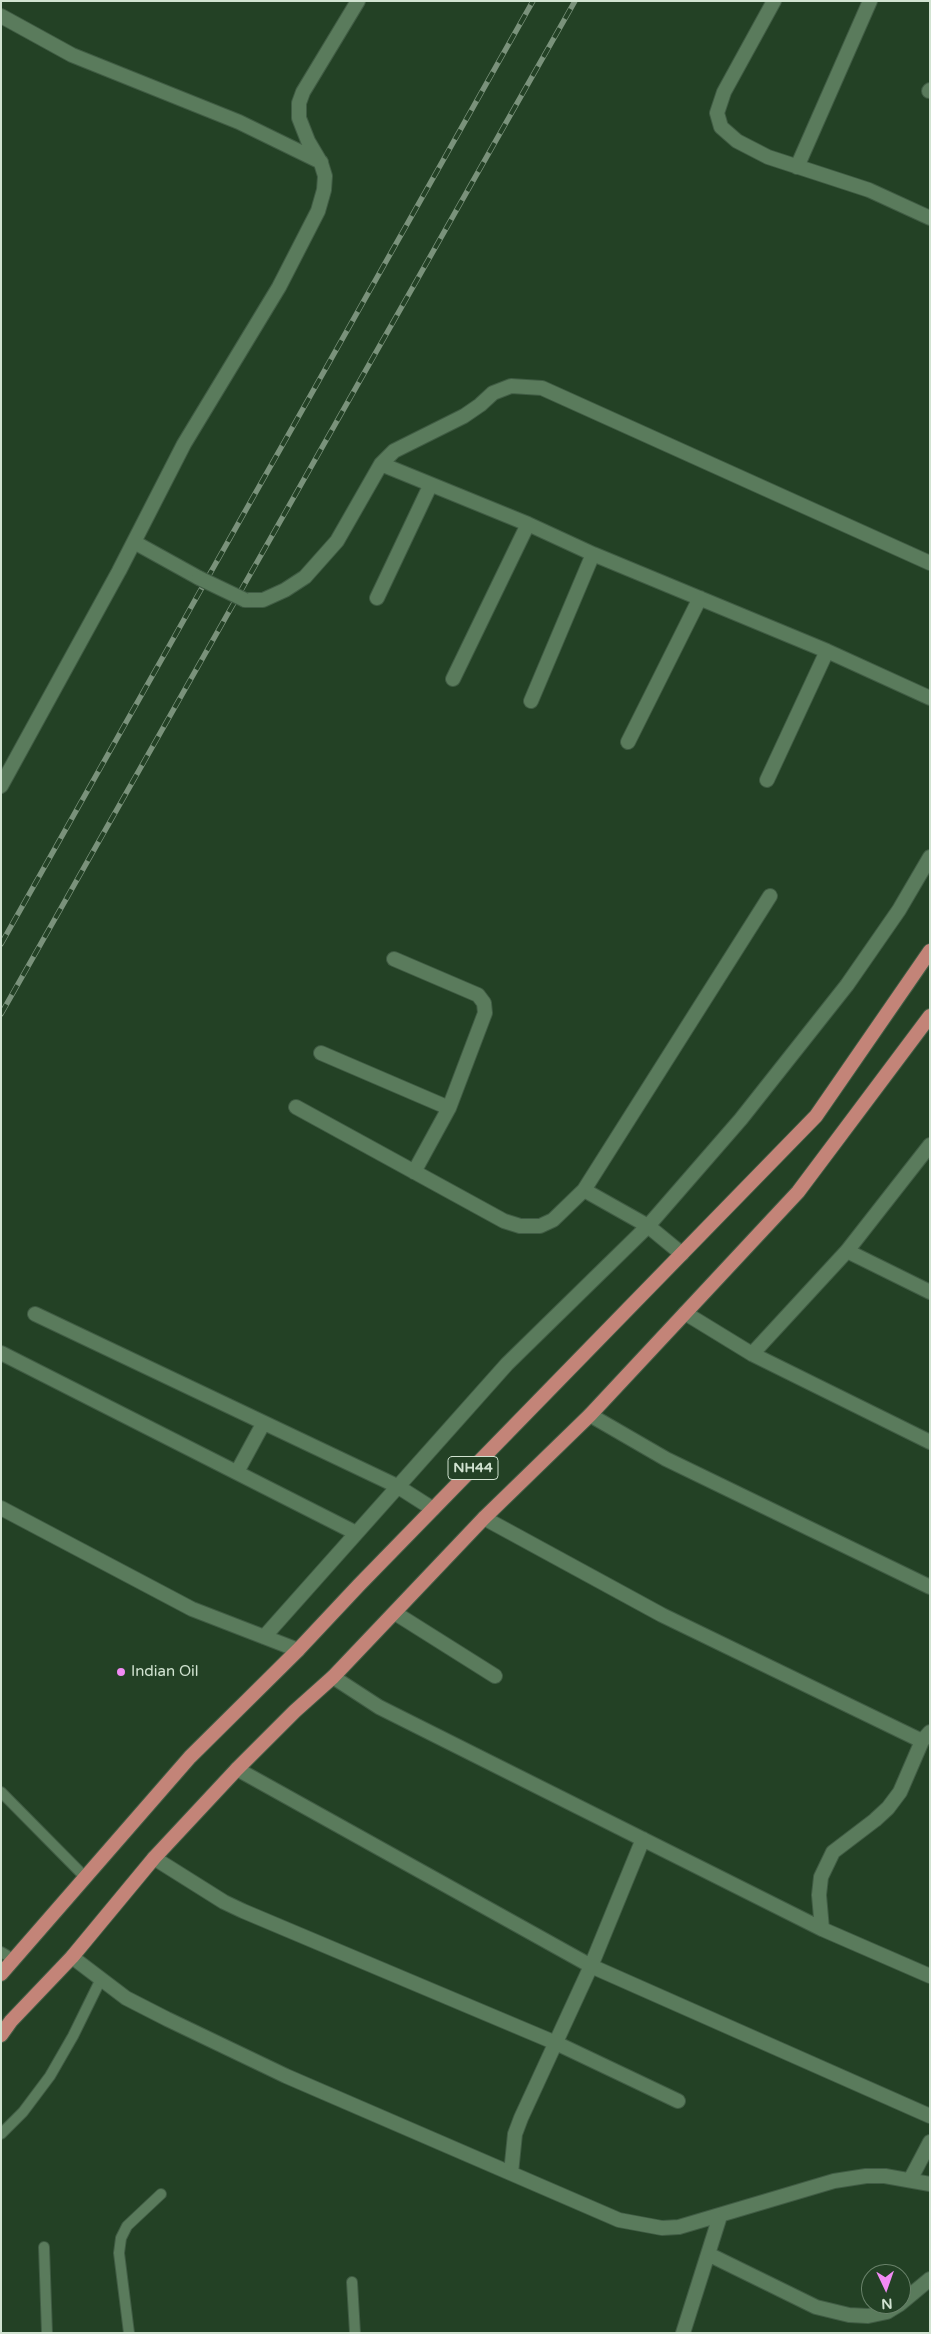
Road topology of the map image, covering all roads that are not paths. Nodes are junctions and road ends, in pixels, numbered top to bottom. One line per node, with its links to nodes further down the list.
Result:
1 (358, 1): 5 (street)
2 (774, 1): 6 (street)
3 (870, 1): 6 (street)
4 (1, 16): 5 (street)
5 (321, 163): 11 (street)
6 (797, 167): 7 (street)
7 (930, 218)
8 (381, 464): 9 (street); 11 (street, bridge); 13 (street)
9 (430, 486): 10 (street); 14 (street)
10 (528, 524): 12 (street); 17 (street)
11 (134, 542): 22 (street)
12 (593, 554): 15 (street); 19 (street)
13 (930, 563)
14 (377, 598)
15 (700, 598): 16 (street); 20 (street)
16 (827, 651): 18 (street); 21 (street)
17 (452, 678)
18 (930, 698)
19 (531, 701)
20 (628, 742)
21 (767, 780)
22 (1, 786)
23 (930, 857): 34 (street)
24 (770, 896): 33 (street)
25 (930, 951): 36 (highway, NH44)
26 (394, 959): 30 (street)
27 (930, 1016): 38 (highway, NH44)
28 (321, 1053): 30 (street)
29 (296, 1107): 32 (street)
30 (449, 1108): 32 (street)
31 (930, 1145): 35 (street)
32 (414, 1172): 33 (street)
33 (584, 1190): 34 (street)
34 (648, 1226): 36 (street); 46 (street)
35 (847, 1251): 37 (street); 41 (street)
36 (682, 1254): 48 (highway, NH44)
37 (930, 1292)
38 (685, 1313): 41 (street); 42 (highway, NH44)
39 (35, 1314): 43 (street)
40 (1, 1353): 45 (street)
41 (752, 1354): 44 (street)
42 (590, 1415): 49 (highway, NH44); 51 (street)
43 (262, 1424): 45 (street); 46 (street)
44 (930, 1442)
45 (237, 1472): 50 (street)
46 (397, 1486): 48 (street); 50 (street)
47 (1, 1508): 53 (street)
48 (433, 1509): 54 (highway, NH44)
49 (484, 1518): 52 (highway, NH44); 57 (street)
50 (356, 1533): 53 (street)
51 (930, 1587)
52 (395, 1613): 55 (street); 56 (highway, NH44)
53 (264, 1637): 54 (street)
54 (298, 1650): 62 (highway, NH44)
55 (495, 1676)
56 (333, 1677): 58 (highway, NH44); 60 (street)
57 (926, 1736): 63 (street)
58 (237, 1768): 61 (highway, NH44); 66 (street)
59 (1, 1792): 62 (lane)
60 (643, 1838): 63 (street); 66 (street)
61 (154, 1858): 65 (highway, NH44); 71 (street)
62 (84, 1876): 64 (highway, NH44)
63 (822, 1929): 68 (street)
64 (7, 1955): 67 (highway, NH44)
65 (72, 1957): 69 (street); 70 (highway, NH44)
66 (592, 1966): 71 (street); 73 (street)
67 (1, 1974)
68 (930, 1976)
69 (101, 1979): 74 (lane); 76 (street)
70 (1, 2035)
71 (556, 2043): 72 (street); 76 (street)
72 (678, 2101)
73 (930, 2116)
74 (1, 2134)
75 (930, 2142): 77 (street)
76 (510, 2173): 80 (street)
77 (910, 2180): 78 (street); 80 (street)
78 (930, 2184)
79 (161, 2194): 88 (lane)
80 (720, 2216): 82 (street)
81 (44, 2247): 87 (lane)
82 (708, 2254): 86 (street); 90 (street)
83 (930, 2279): 85 (street)
84 (352, 2282): 89 (lane)
85 (911, 2295)
86 (878, 2314)
87 (47, 2333)
88 (129, 2333)
89 (355, 2333)
90 (683, 2333)

